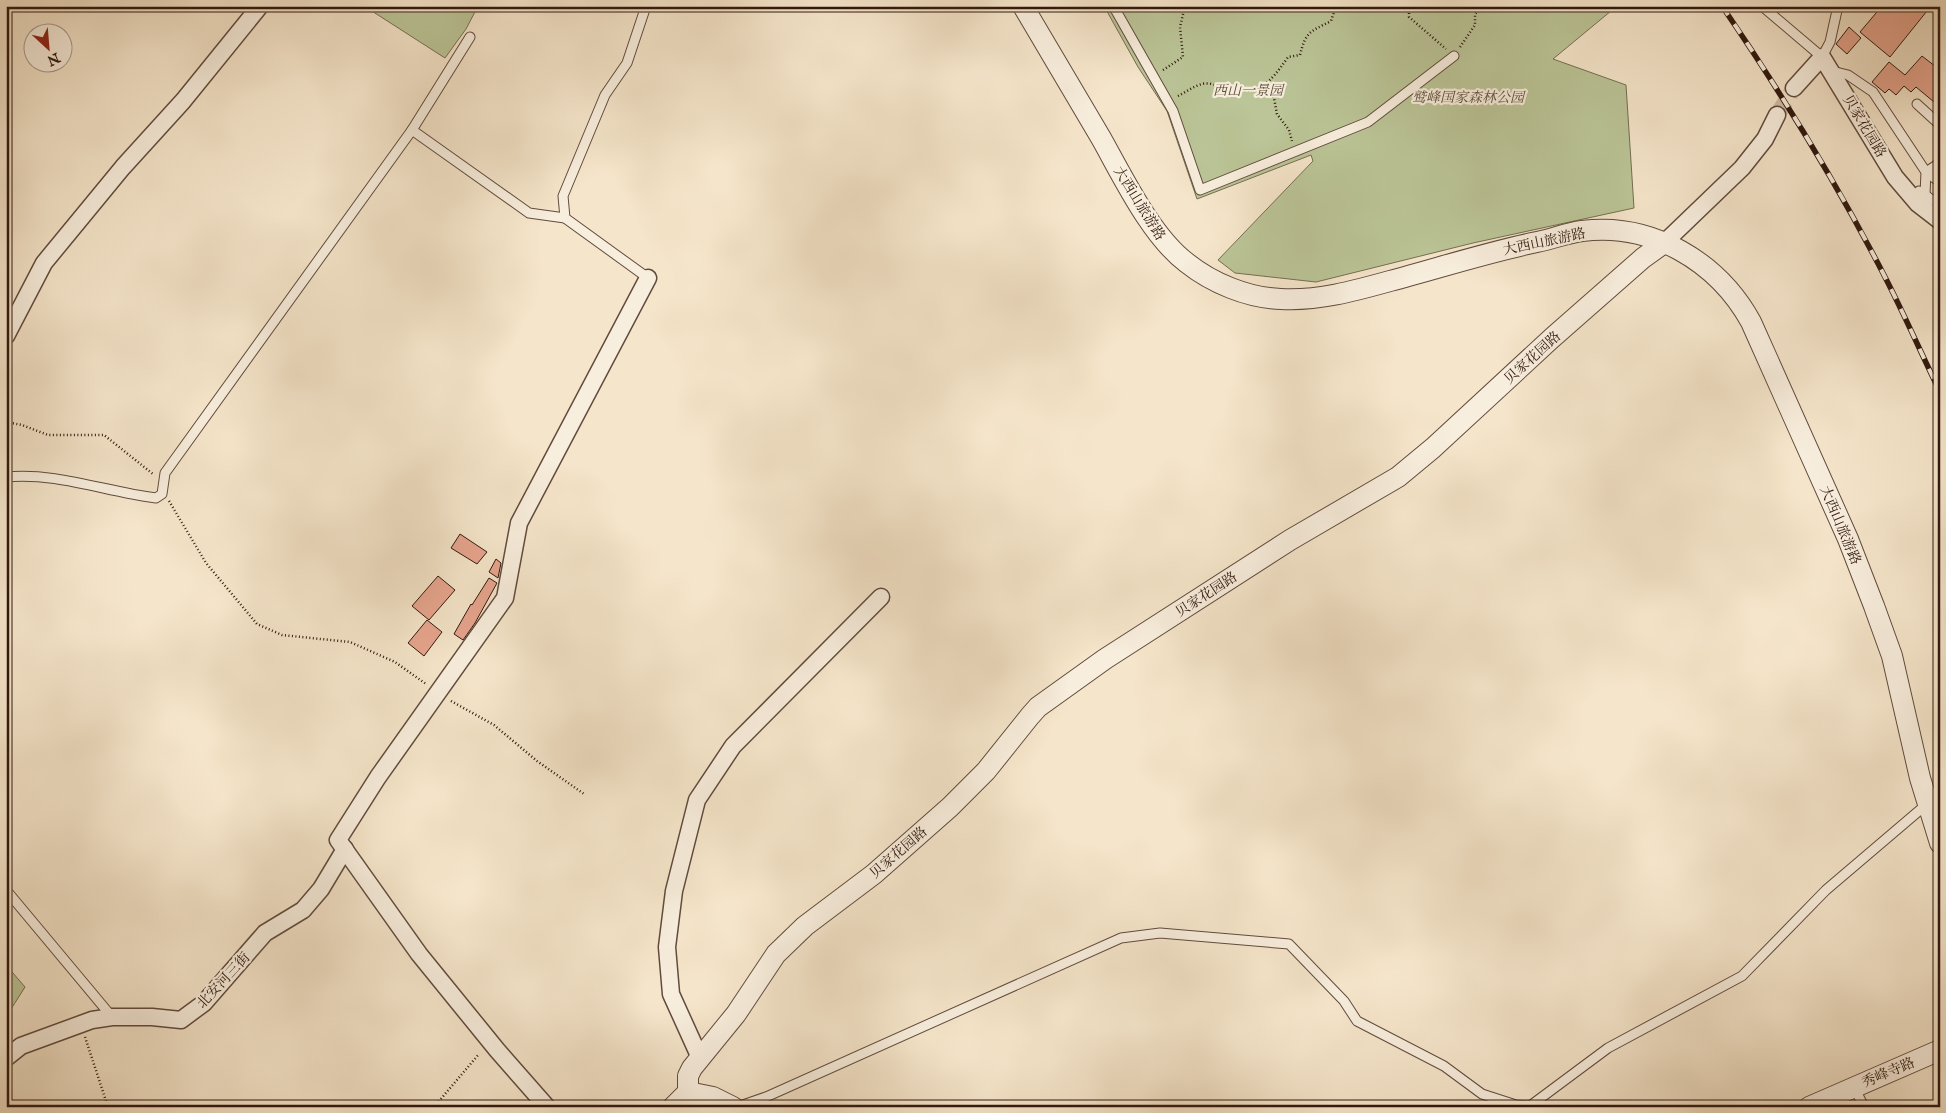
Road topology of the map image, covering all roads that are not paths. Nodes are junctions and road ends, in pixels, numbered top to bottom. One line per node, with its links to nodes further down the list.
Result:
1 (260, 6): 26 (street)
2 (646, 6): 22 (lane)
3 (1023, 6): 24 (street, 大西山旅游路)
4 (1110, 6): 8 (lane)
5 (1762, 6): 9 (lane)
6 (1838, 6): 9 (lane)
7 (470, 37): 15 (lane)
8 (1454, 56)
9 (1822, 57): 10 (street, 贝家花园路); 11 (street)
10 (1832, 71): 17 (lane); 19 (street, 贝家花园路)
11 (1794, 88)
12 (1917, 104): 14 (lane)
13 (1777, 114): 24 (street, 贝家花园路)
14 (1940, 125)
15 (412, 130): 22 (lane); 27 (lane)
16 (1940, 163): 17 (lane)
17 (1926, 172): 18 (lane); 20 (lane)
18 (1940, 182)
19 (1900, 184): 20 (lane); 23 (street, 贝家花园路)
20 (1924, 194): 21 (lane)
21 (1940, 206)
22 (565, 218): 25 (lane)
23 (1940, 221)
24 (1664, 242): 29 (street, 大西山旅游路); 36 (street, 贝家花园路)
25 (648, 278): 31 (street)
26 (6, 336)
27 (6, 477)
28 (881, 597): 36 (street)
29 (1928, 804): 30 (street, 大西山旅游路); 39 (lane)
30 (1940, 843)
31 (345, 849): 33 (street, 北安河三街); 40 (street)
32 (6, 890): 33 (lane)
33 (112, 1017): 35 (street, 北安河三街)
34 (1940, 1050): 37 (street, 秀峰寺路)
35 (6, 1058)
36 (700, 1058): 38 (street, 贝家花园路)
37 (1854, 1087): 45 (street, 秀峰寺路); 46 (lane)
38 (688, 1092): 41 (street); 42 (street)
39 (1530, 1106): 43 (lane); 44 (lane)
40 (547, 1107)
41 (673, 1107)
42 (733, 1107)
43 (737, 1107)
44 (1542, 1107)
45 (1809, 1107)
46 (1864, 1107)

